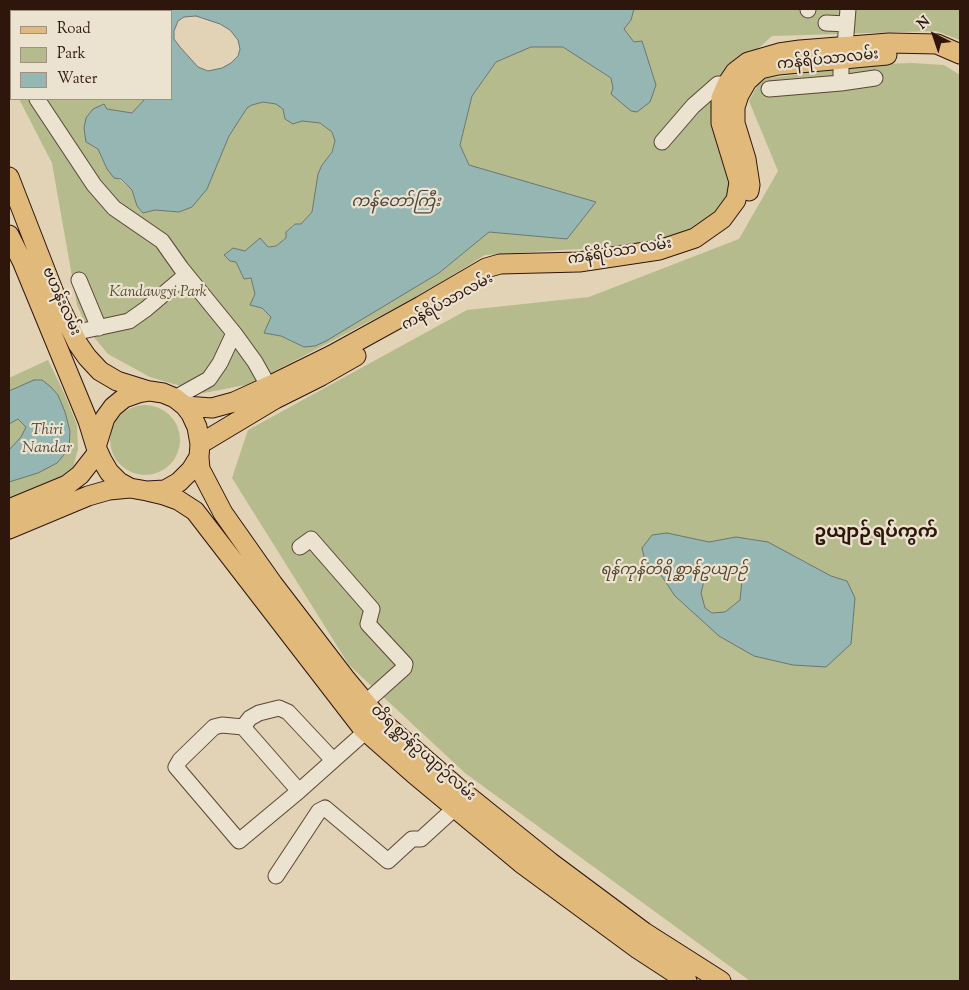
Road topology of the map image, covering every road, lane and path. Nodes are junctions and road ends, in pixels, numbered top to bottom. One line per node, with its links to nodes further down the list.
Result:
1 (848, 9): 3 (street)
2 (826, 23): 3 (street)
3 (847, 24): 5 (street)
4 (960, 54): 5 (main road)
5 (844, 55): 6 (main road, ကန်ရိပ်သာလမ်း); 8 (street); 9 (main road)
6 (960, 66)
7 (875, 78): 8 (street)
8 (841, 83): 10 (street)
9 (730, 89): 12 (street); 15 (main road, ကန်ရိပ်သာ လမ်း)
10 (769, 89)
11 (38, 100): 16 (street)
12 (662, 142)
13 (9, 177): 19 (main road, ဗဟန်းလမ်း)
14 (9, 235): 24 (main road, ဗဟန်းလမ်း)
15 (551, 268): 22 (main road, ကန်ရိပ်သာလမ်း)
16 (186, 275): 18 (street); 20 (street)
17 (79, 280): 18 (street)
18 (99, 328): 19 (street)
19 (73, 333): 21 (main road, ဗဟန်းလမ်း)
20 (234, 333): 22 (street); 23 (street)
21 (150, 391): 23 (main road); 24 (main road)
22 (272, 393): 23 (main road); 25 (main road, ကန်ရိပ်သာလမ်း)
23 (180, 402): 25 (main road)
24 (97, 449): 26 (main road); 27 (main road)
25 (200, 450): 26 (main road); 30 (main road, တိရစ္ဆာန်ဥယျာဉ်လမ်း)
26 (139, 490): 28 (main road); 31 (main road, တိရစ္ဆာန်ဥယျာဉ်လမ်း)
27 (9, 509)
28 (9, 529)
29 (300, 546): 30 (street)
30 (365, 703): 31 (main road, တိရစ္ဆာန်ဥယျာဉ်လမ်း)
31 (372, 725): 33 (street); 35 (main road, တိရစ္ဆာန်ဥယျာဉ်လမ်း); 38 (main road, တိရစ္ဆာန်ဥယျာဉ်လမ်း)
32 (243, 727): 33 (street); 34 (street); 34 (street)
33 (333, 760): 34 (street)
34 (299, 791)
35 (455, 808): 36 (street); 37 (main road, တိရစ္ဆာန်ဥယျာဉ်လမ်း)
36 (276, 876)
37 (687, 981)
38 (721, 981)

